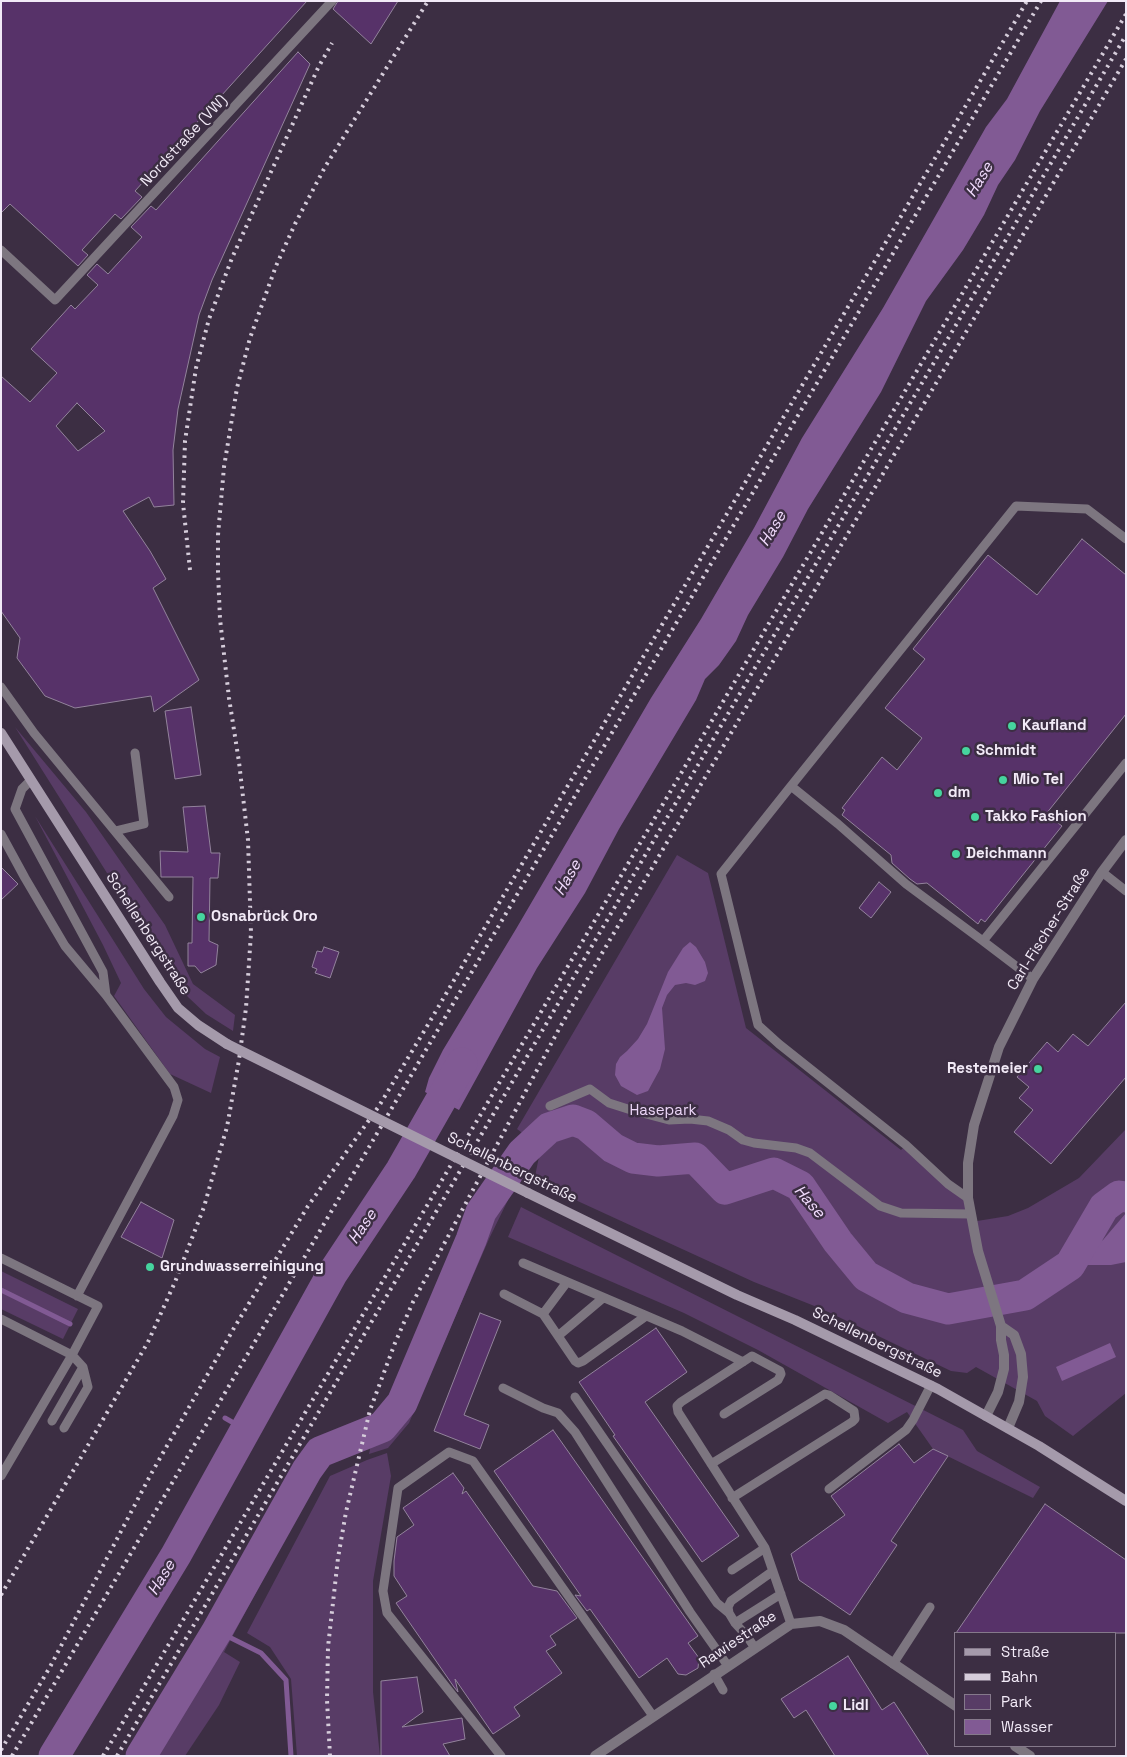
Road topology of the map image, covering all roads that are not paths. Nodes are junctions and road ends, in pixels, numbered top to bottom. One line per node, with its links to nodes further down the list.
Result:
1 (332, 1): 2 (lane, Nordstraße (VW))
2 (1, 250)
3 (1126, 539): 9 (lane)
4 (1, 687): 10 (lane)
5 (1, 733): 8 (street, Schellenbergstraße)
6 (135, 753): 10 (lane)
7 (1126, 762): 16 (lane)
8 (31, 780): 18 (lane); 36 (street, Schellenbergstraße, bridge)
9 (791, 786): 16 (lane); 20 (lane)
10 (115, 831): 15 (lane)
11 (1, 834): 18 (lane)
12 (1126, 840): 13 (street, Carl-Fischer-Straße)
13 (1102, 872): 14 (lane); 17 (street, Carl-Fischer-Straße)
14 (1126, 891)
15 (169, 897)
16 (983, 941): 17 (lane)
17 (1033, 979): 20 (street, Carl-Fischer-Straße)
18 (106, 995): 26 (lane)
19 (550, 1106): 21 (lane)
20 (968, 1198): 21 (street, Carl-Fischer-Straße)
21 (970, 1214): 31 (street, Carl-Fischer-Straße)
22 (1, 1258): 26 (lane)
23 (523, 1263): 24 (lane)
24 (566, 1282): 27 (lane); 28 (lane)
25 (504, 1294): 28 (lane)
26 (77, 1296): 33 (lane)
27 (603, 1298): 29 (lane); 32 (lane)
28 (543, 1314): 32 (lane)
29 (646, 1316): 32 (lane); 34 (lane)
30 (1, 1319): 33 (lane)
31 (1001, 1326): 40 (street, Carl-Fischer-Straße); 43 (street, Carl-Fischer-Straße)
32 (558, 1336)
33 (72, 1355): 35 (lane); 45 (lane)
34 (743, 1362): 39 (lane); 44 (lane)
35 (83, 1367): 41 (lane); 42 (lane)
36 (931, 1386): 40 (street, Schellenbergstraße); 46 (lane)
37 (503, 1388): 59 (lane)
38 (576, 1397): 54 (lane)
39 (724, 1414)
40 (986, 1416): 43 (street, Schellenbergstraße)
41 (52, 1421)
42 (64, 1428)
43 (1008, 1428): 48 (street, Schellenbergstraße)
44 (711, 1464): 47 (lane); 47 (lane)
45 (1, 1476)
46 (829, 1489)
47 (732, 1498): 49 (lane)
48 (1126, 1501)
49 (765, 1548): 50 (lane); 51 (lane)
50 (732, 1570)
51 (773, 1571): 52 (lane); 54 (lane)
52 (782, 1594): 55 (lane); 56 (lane)
53 (930, 1607): 58 (lane)
54 (729, 1613): 55 (lane)
55 (735, 1623): 57 (lane)
56 (790, 1624): 57 (street, Rawiestraße); 58 (street, Rawiestraße)
57 (755, 1648): 59 (street, Rawiestraße)
58 (892, 1664): 62 (street, Rawiestraße)
59 (728, 1666): 60 (street, Rawiestraße)
60 (714, 1674): 61 (lane); 63 (street, Rawiestraße)
61 (723, 1690)
62 (954, 1705)
63 (653, 1716): 65 (lane); 66 (street, Rawiestraße)
64 (1016, 1747): 67 (street)
65 (501, 1756)
66 (595, 1756)
67 (1030, 1756)

